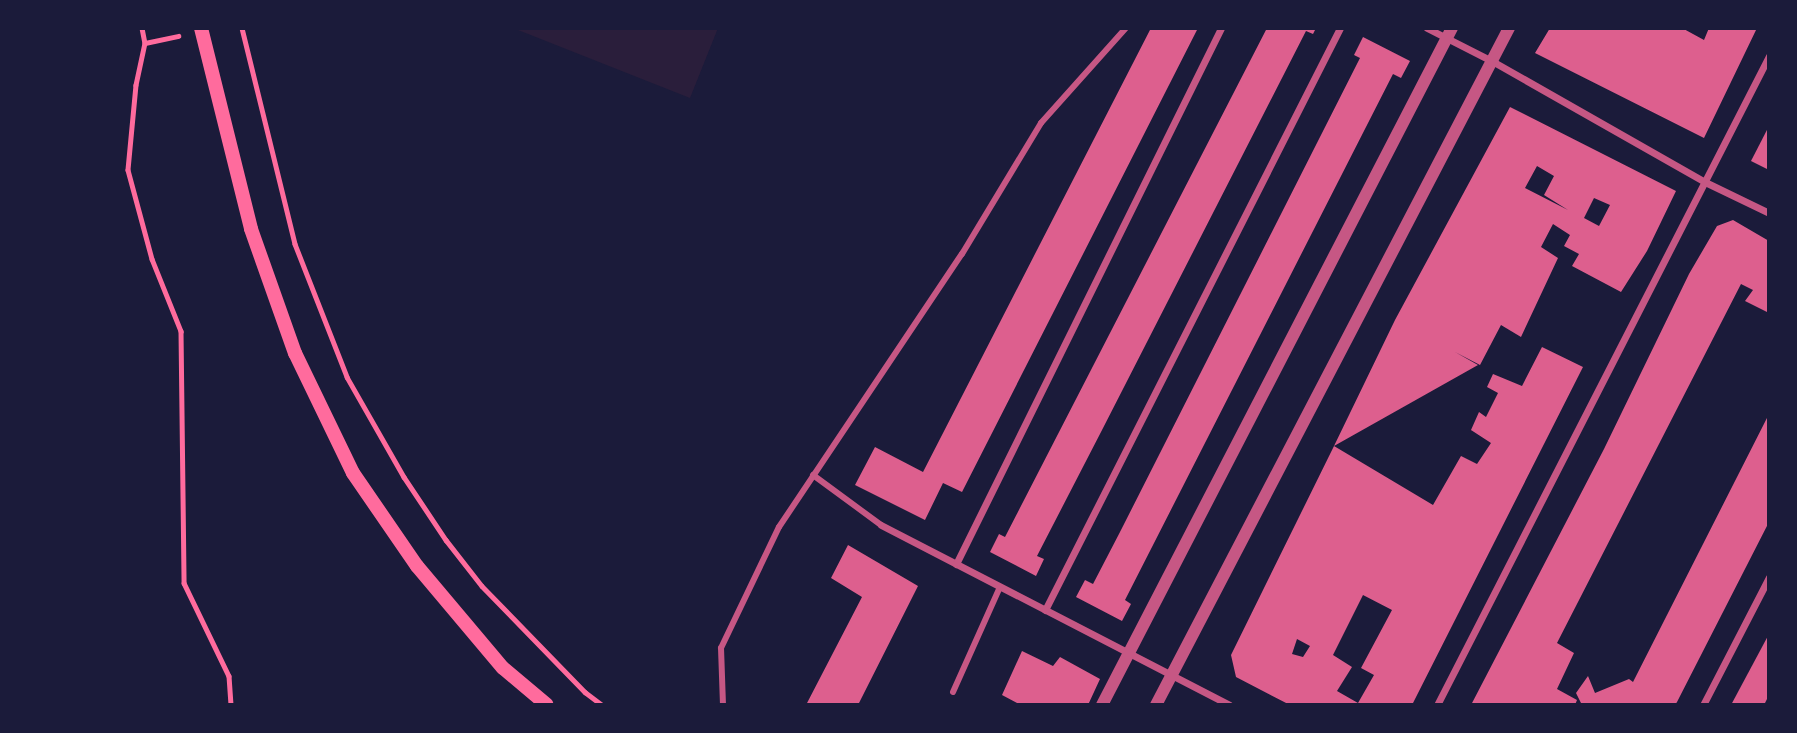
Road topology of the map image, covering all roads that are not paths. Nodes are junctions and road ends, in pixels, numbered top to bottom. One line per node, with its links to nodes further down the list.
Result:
1 (1126, 28): 12 (street)
2 (1221, 28): 14 (street)
3 (1339, 28): 17 (street)
4 (1427, 28): 7 (street)
5 (1509, 28): 9 (street)
6 (202, 30): 21 (main road)
7 (1449, 33): 9 (street); 18 (street)
8 (1769, 56): 10 (street)
9 (1492, 61): 10 (street); 19 (street)
10 (1705, 182): 11 (street); 26 (street)
11 (1769, 213)
12 (813, 475): 13 (street); 22 (street)
13 (881, 525): 14 (street)
14 (956, 564): 16 (street)
15 (1769, 577): 27 (street)
16 (1000, 587): 17 (street); 20 (street)
17 (1045, 610): 18 (street)
18 (1128, 653): 19 (street); 23 (street)
19 (1171, 676): 24 (street); 25 (street)
20 (953, 692)
21 (547, 705)
22 (723, 705)
23 (1102, 705)
24 (1156, 705)
25 (1229, 705)
26 (1437, 705)
27 (1703, 705)

